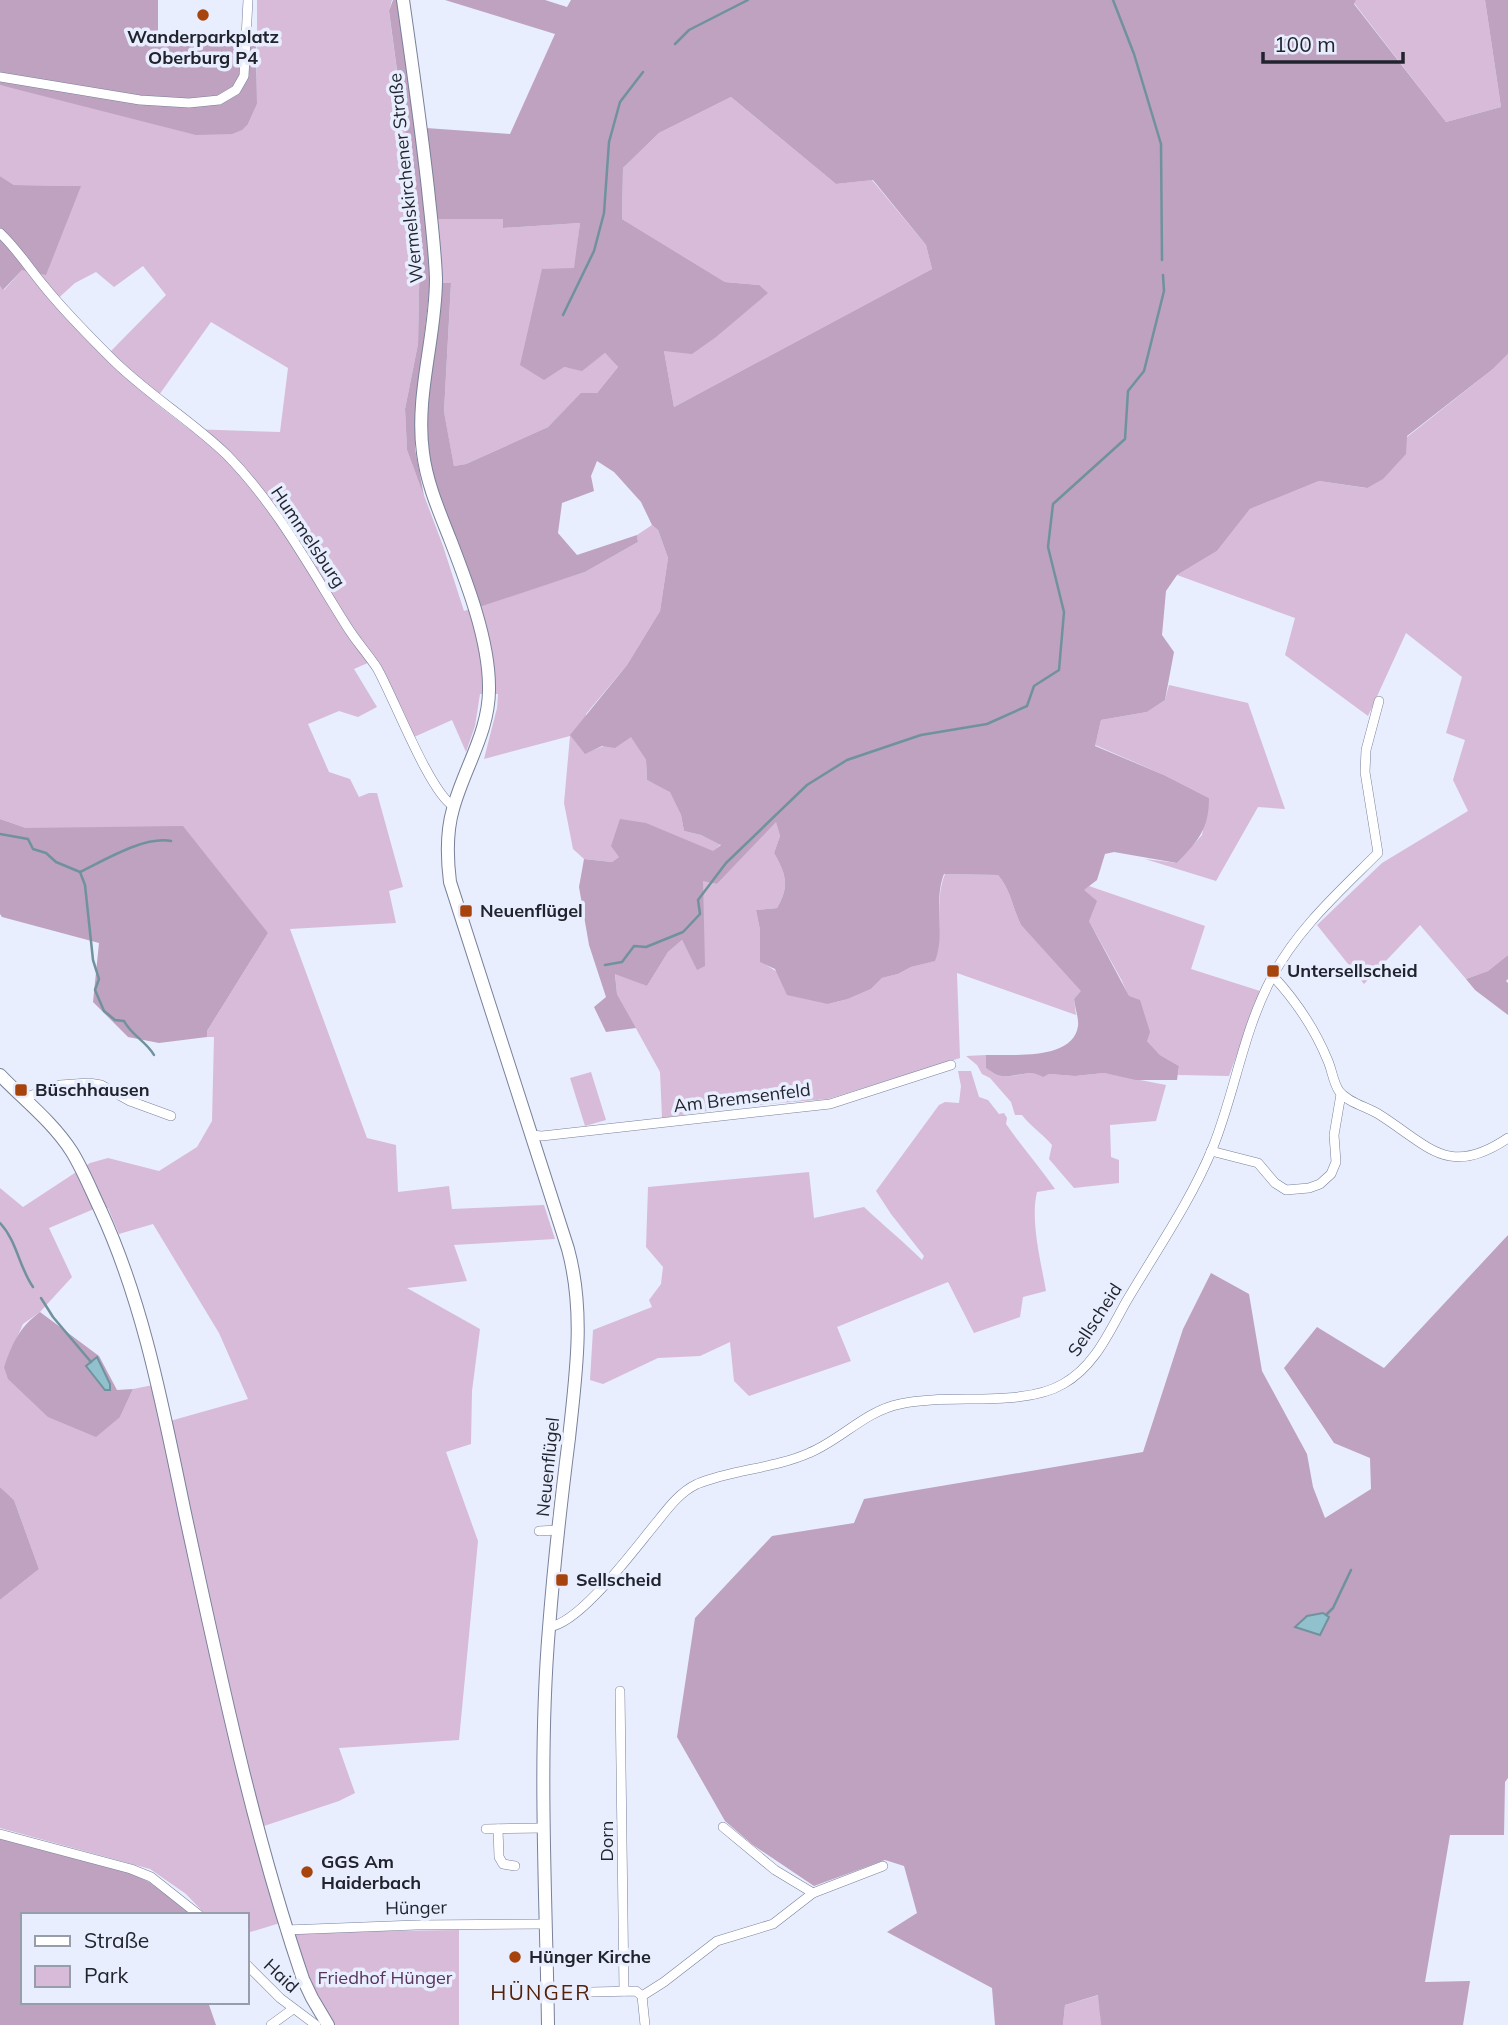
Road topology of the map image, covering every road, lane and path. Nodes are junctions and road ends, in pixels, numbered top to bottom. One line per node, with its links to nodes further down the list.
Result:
1 (248, 0): 3 (street)
2 (403, 0): 6 (main road, Wermelskirchener Straße)
3 (0, 77)
4 (0, 233): 7 (street, Hummelsburg)
5 (1379, 701): 8 (street, Sellscheid)
6 (471, 760): 7 (main road, Neuenflügel)
7 (453, 806): 14 (main road, Neuenflügel)
8 (1273, 976): 11 (street); 16 (street, Sellscheid)
9 (951, 1065): 14 (street, Am Bremsenfeld)
10 (0, 1075): 12 (main road)
11 (1341, 1094): 15 (street); 16 (street)
12 (24, 1098): 13 (street); 31 (main road)
13 (171, 1116)
14 (531, 1135): 17 (main road, Neuenflügel)
15 (1508, 1138)
16 (1211, 1151): 19 (street, Sellscheid)
17 (558, 1530): 18 (street, Neuenflügel); 19 (main road, Neuenflügel)
18 (539, 1531)
19 (549, 1627): 22 (main road)
20 (620, 1690): 33 (street, Dorn)
21 (723, 1827): 28 (street)
22 (544, 1828): 24 (street); 30 (main road)
23 (486, 1829): 24 (street)
24 (498, 1829): 26 (street)
25 (0, 1834): 29 (street)
26 (515, 1866)
27 (883, 1866): 28 (street)
28 (813, 1893): 35 (street)
29 (196, 1913)
30 (546, 1924): 31 (street, Hünger); 34 (main road)
31 (286, 1930): 39 (main road)
32 (248, 1966): 36 (street, Haid)
33 (624, 1991): 34 (street); 35 (street)
34 (547, 1993): 40 (main road)
35 (642, 1996): 41 (street)
36 (293, 2009): 37 (street, Haid); 38 (street, Haid)
37 (271, 2025)
38 (316, 2025)
39 (328, 2025)
40 (548, 2025)
41 (645, 2025)

